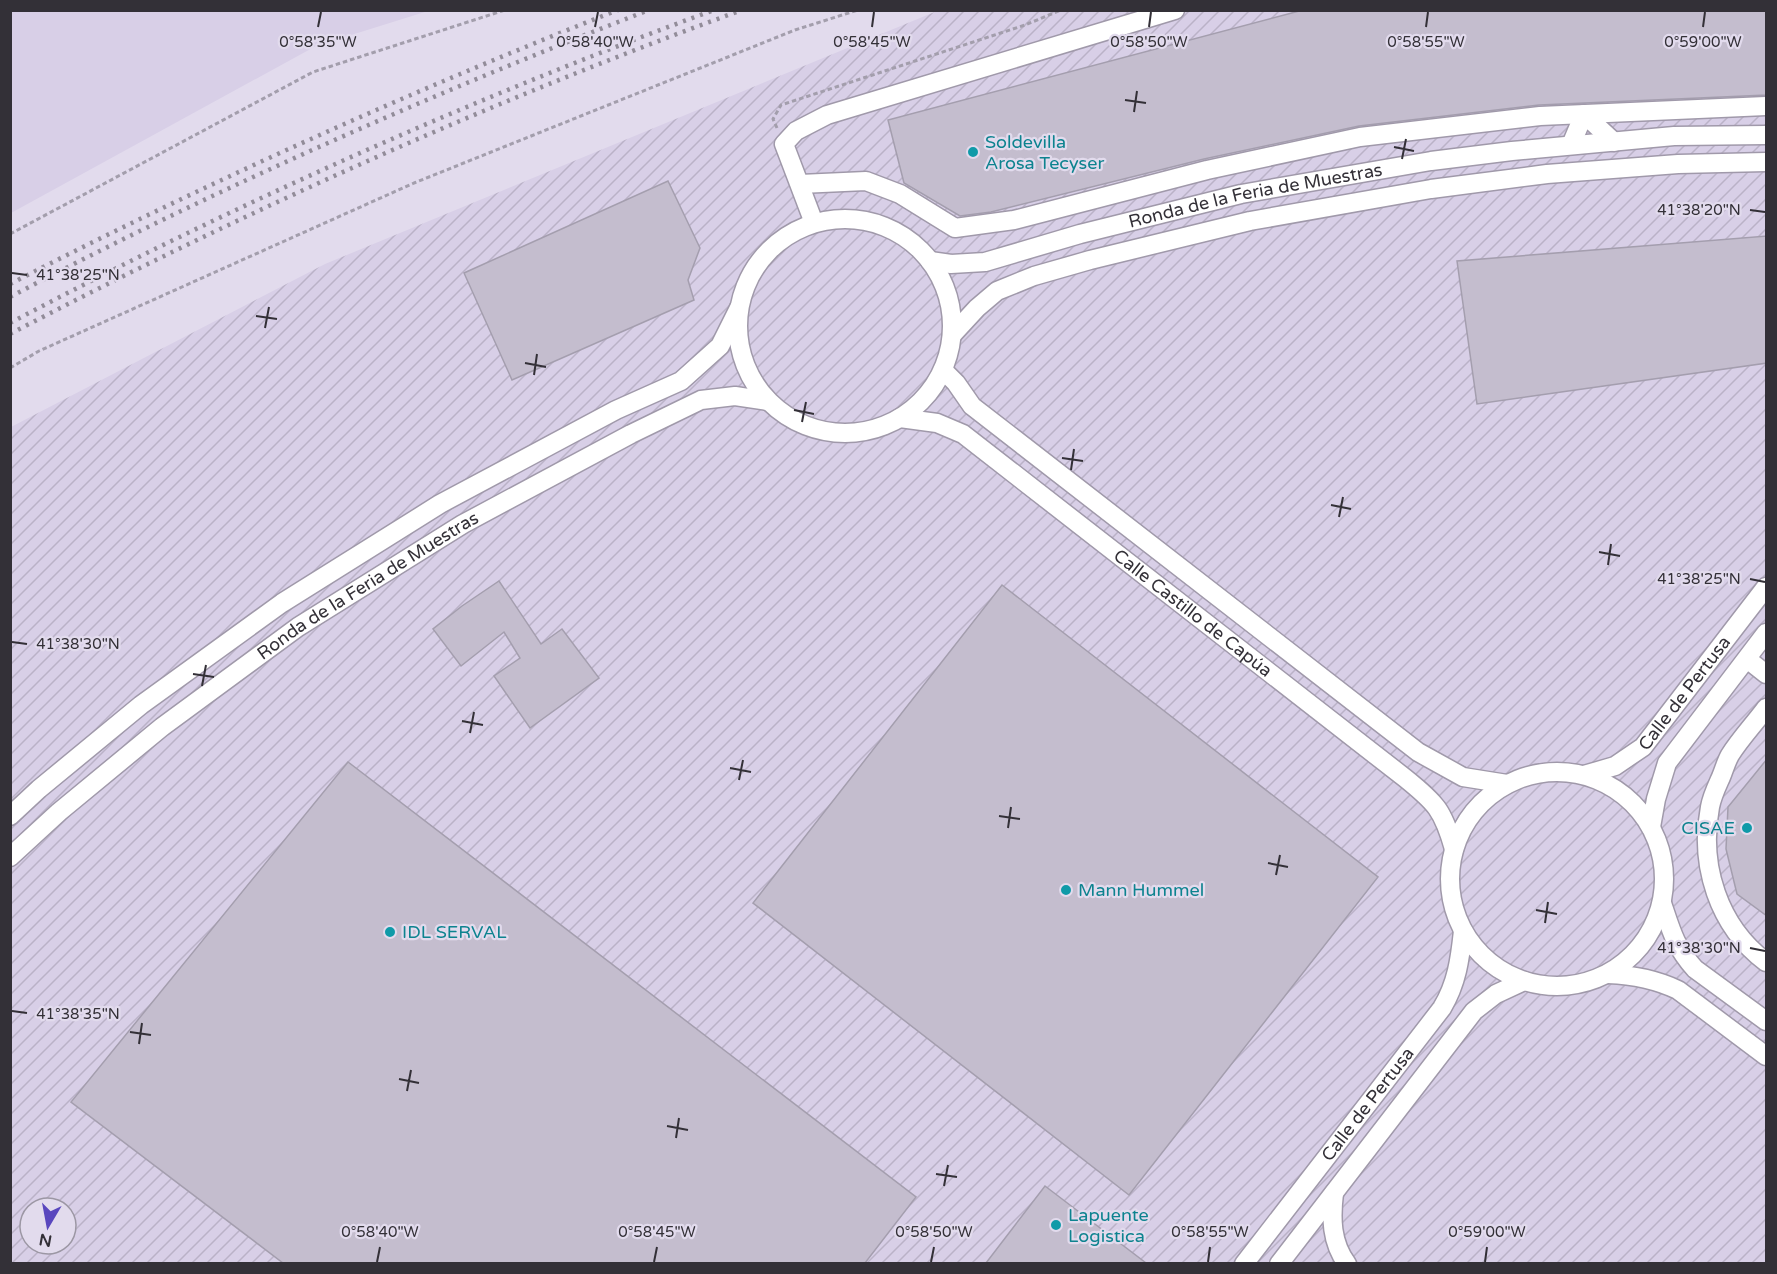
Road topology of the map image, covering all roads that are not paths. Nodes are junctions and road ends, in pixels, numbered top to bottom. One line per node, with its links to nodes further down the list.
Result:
1 (1174, 10): 8 (street)
2 (1767, 106): 3 (street)
3 (1584, 114): 5 (street); 6 (street); 8 (street)
4 (1767, 135): 5 (street, Ronda de la Feria de Muestras)
5 (1614, 142): 6 (street, Ronda de la Feria de Muestras)
6 (1571, 145): 10 (street, Ronda de la Feria de Muestras)
7 (1767, 162): 12 (street, Ronda de la Feria de Muestras)
8 (800, 184): 9 (street)
9 (814, 223): 10 (street, Ronda de la Feria de Muestras); 11 (street, Ronda de la Feria de Muestras)
10 (930, 261): 12 (street, Ronda de la Feria de Muestras)
11 (739, 309): 14 (street, Ronda de la Feria de Muestras); 23 (street, Ronda de la Feria de Muestras)
12 (952, 335): 13 (street, Ronda de la Feria de Muestras)
13 (943, 370): 15 (street, Ronda de la Feria de Muestras); 22 (street, Calle Castillo de Capúa)
14 (768, 401): 15 (street, Ronda de la Feria de Muestras); 26 (street, Ronda de la Feria de Muestras)
15 (900, 418): 25 (street, Calle Castillo de Capúa)
16 (1767, 587): 21 (street, Calle de Pertusa)
17 (1767, 633): 18 (street, Calle de Pertusa)
18 (1747, 659): 19 (street); 24 (street, Calle de Pertusa)
19 (1767, 674)
20 (1767, 708): 29 (street)
21 (1584, 775): 22 (street); 24 (street)
22 (1507, 784): 25 (street)
23 (10, 816)
24 (1651, 827): 27 (street)
25 (1454, 849): 28 (street)
26 (10, 857)
27 (1662, 903): 30 (street); 32 (street)
28 (1463, 931): 31 (street); 35 (street, Calle de Pertusa)
29 (1767, 962)
30 (1608, 974): 31 (street); 33 (street)
31 (1524, 981): 34 (street, Calle de Pertusa)
32 (1767, 1021)
33 (1767, 1056)
34 (1334, 1193): 36 (street, Calle de Pertusa); 37 (street)
35 (1244, 1263)
36 (1279, 1263)
37 (1347, 1263)

